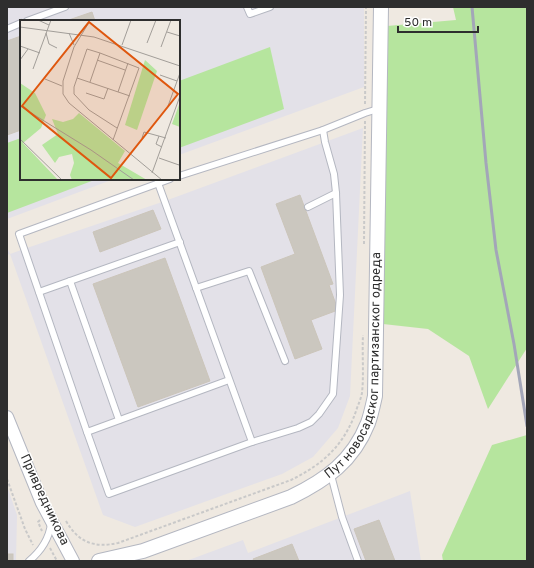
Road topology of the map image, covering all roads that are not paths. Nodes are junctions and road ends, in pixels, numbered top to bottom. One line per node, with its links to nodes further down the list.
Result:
1 (65, 7): 5 (lane)
2 (248, 7): 3 (lane)
3 (270, 7)
4 (380, 7): 8 (street, Пут новосадског партизанског одреда)
5 (30, 20)
6 (20, 23): 7 (lane)
7 (7, 29)
8 (378, 109): 9 (lane); 25 (street, Пут новосадског партизанског одреда)
9 (323, 130): 10 (lane); 13 (lane)
10 (180, 176)
11 (167, 180): 12 (lane)
12 (158, 183): 15 (lane); 18 (lane)
13 (336, 193): 14 (lane); 24 (lane)
14 (308, 207)
15 (180, 242): 16 (lane); 17 (lane)
16 (70, 281): 18 (lane); 22 (lane)
17 (196, 288): 19 (lane); 20 (lane)
18 (39, 292): 23 (lane)
19 (285, 362)
20 (230, 380): 22 (lane); 24 (lane)
21 (7, 417): 26 (street, Привредникова)
22 (119, 420): 23 (lane)
23 (87, 432): 24 (lane)
24 (252, 442)
25 (331, 475): 27 (street, Пут новосадског партизанског одреда); 32 (lane)
26 (47, 519): 28 (lane); 29 (street, Привредникова)
27 (143, 551): 30 (street, Пут новосадског партизанског одреда); 31 (street)
28 (29, 561)
29 (73, 561)
30 (99, 561)
31 (130, 561)
32 (358, 561)

